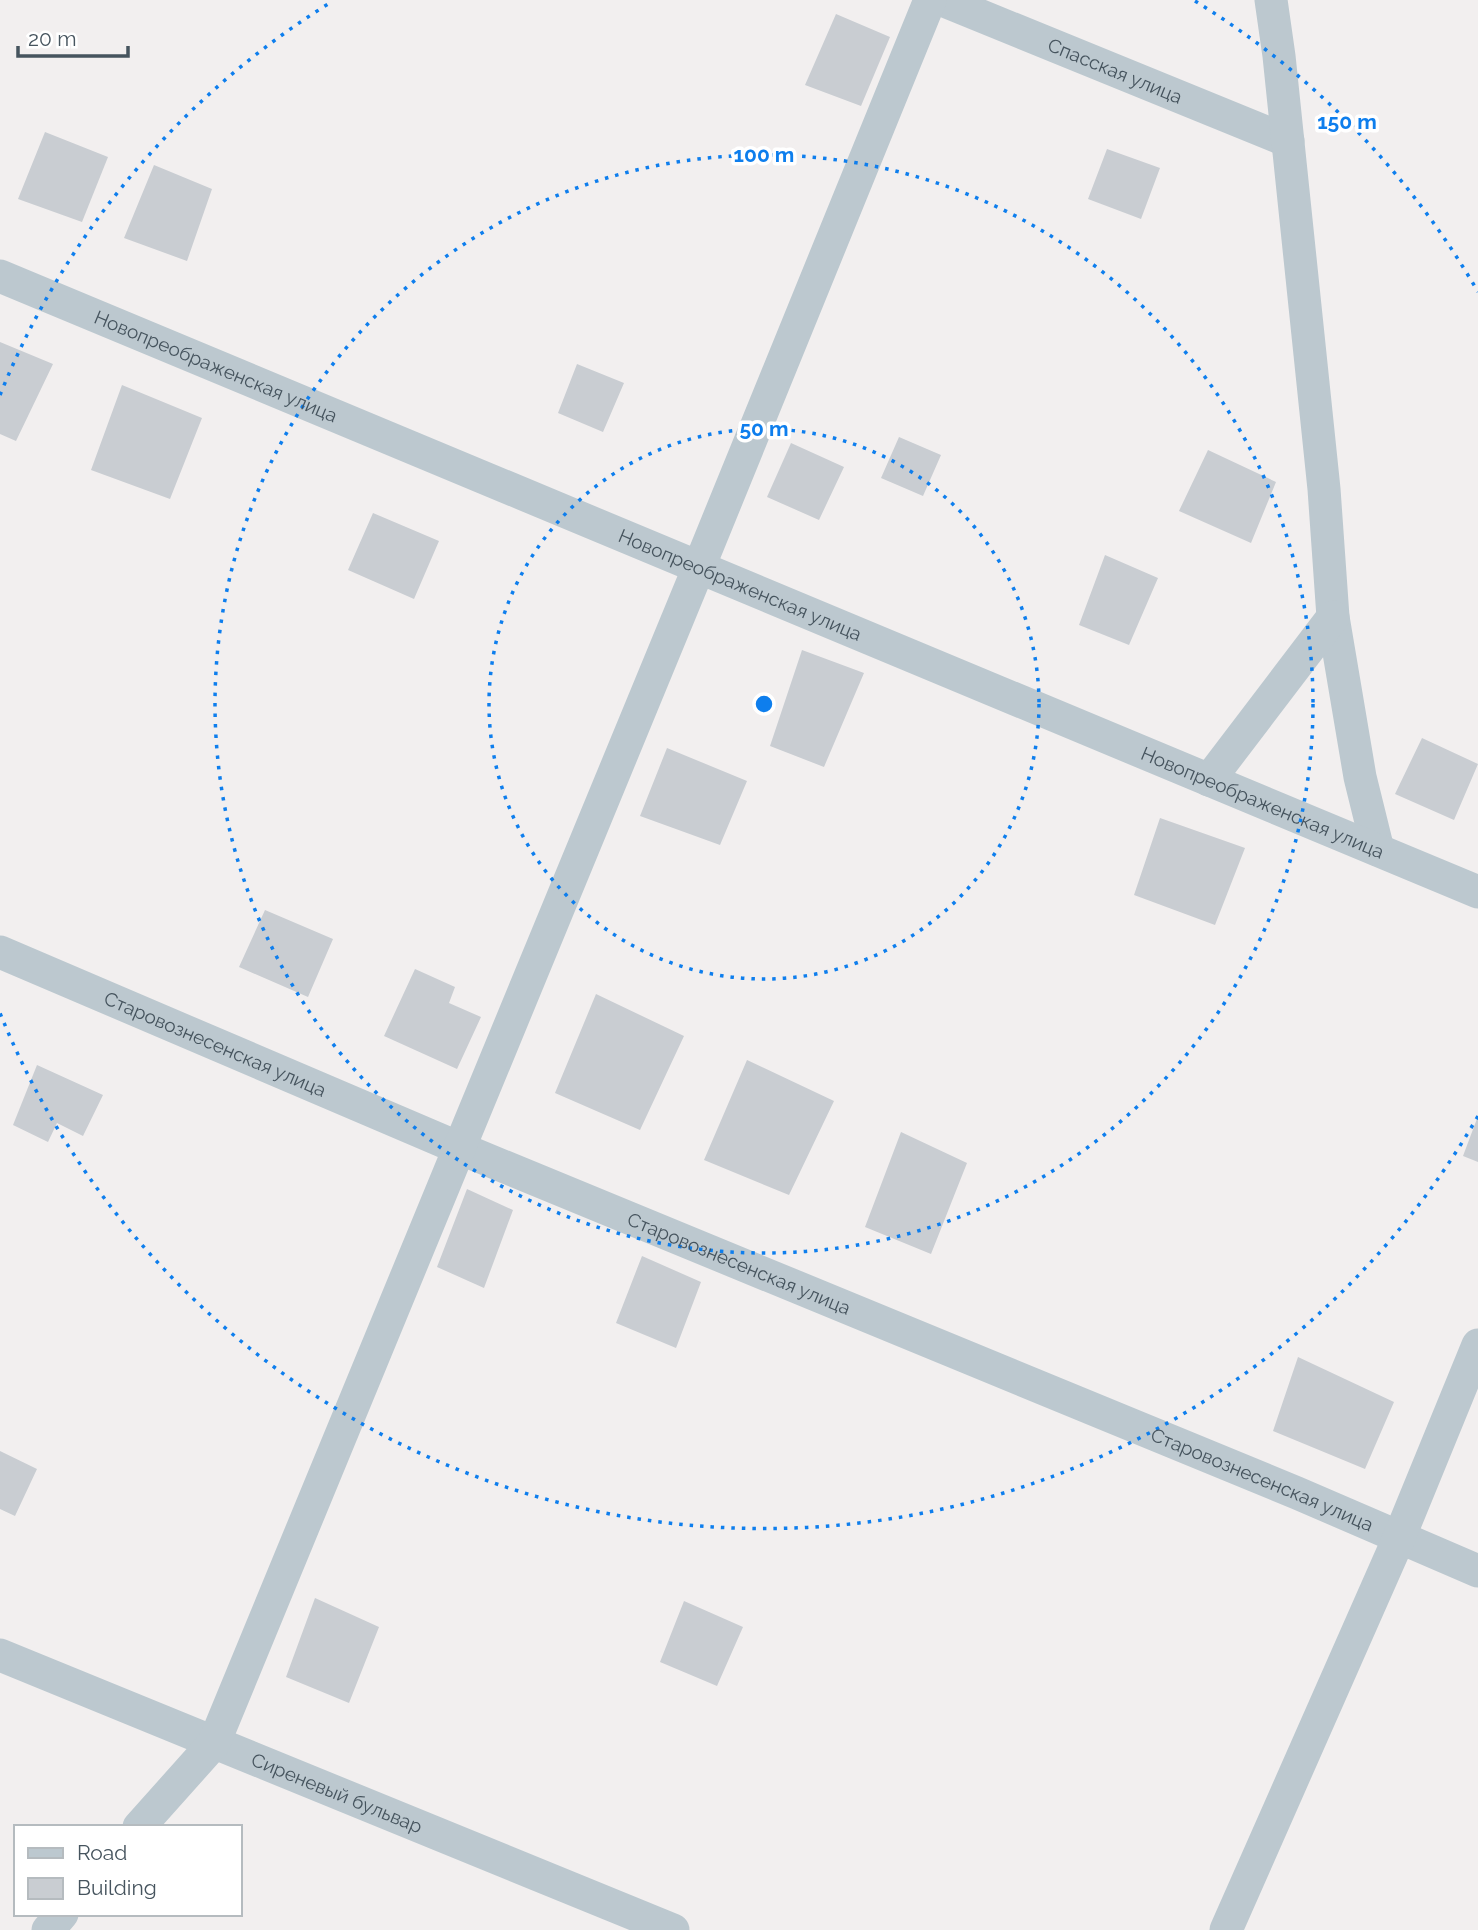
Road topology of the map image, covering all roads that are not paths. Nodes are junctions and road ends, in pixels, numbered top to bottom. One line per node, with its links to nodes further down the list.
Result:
1 (930, 0): 6 (street)
2 (942, 0): 4 (street, Спасская улица)
3 (1271, 0): 4 (street)
4 (1287, 141): 7 (street)
5 (0, 276): 6 (street, Новопреображенская улица)
6 (699, 567): 8 (street, Новопреображенская улица); 12 (street)
7 (1333, 617): 8 (street); 9 (street)
8 (1209, 780): 9 (street, Новопреображенская улица)
9 (1378, 850): 10 (street, Новопреображенская улица)
10 (1478, 892)
11 (0, 952): 12 (street, Старовознесенская улица)
12 (459, 1148): 14 (street, Старовознесенская улица); 17 (street)
13 (1478, 1345): 14 (street)
14 (1399, 1538): 15 (street, Старовознесенская улица); 22 (street)
15 (1478, 1571)
16 (0, 1655): 17 (street, Сиреневый бульвар)
17 (214, 1743): 18 (street); 21 (street, Сиреневый бульвар)
18 (141, 1825)
19 (60, 1916): 20 (street)
20 (48, 1930)
21 (673, 1930)
22 (1226, 1930)

